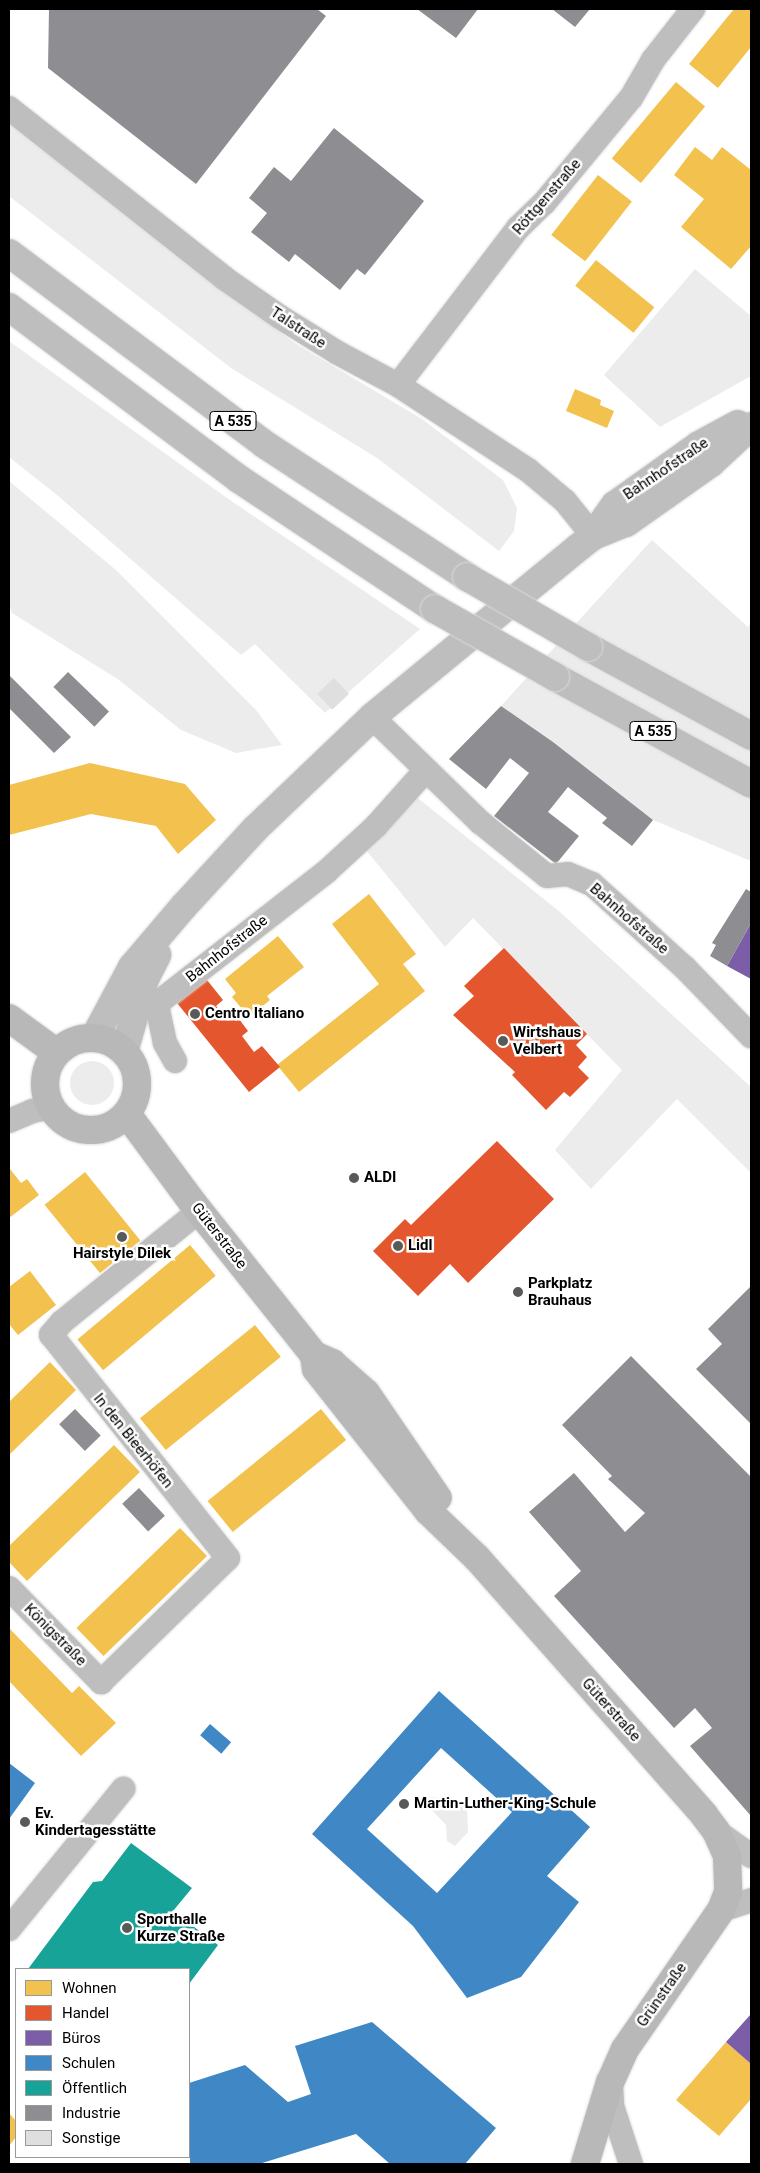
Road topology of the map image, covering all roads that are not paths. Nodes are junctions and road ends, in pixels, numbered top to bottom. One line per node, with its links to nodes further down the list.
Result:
1 (693, 9): 5 (street, Röttgenstraße)
2 (9, 108): 5 (street, Talstraße)
3 (9, 253): 10 (main road, A 535, bridge)
4 (9, 308): 12 (main road, A 535, bridge)
5 (398, 385): 8 (street, Talstraße)
6 (751, 416): 8 (main road, Bahnhofstraße)
7 (751, 426): 8 (main road, Bahnhofstraße)
8 (593, 536): 9 (main road, Bahnhofstraße)
9 (372, 717): 11 (street, Bahnhofstraße); 13 (main road, Bahnhofstraße)
10 (751, 736)
11 (426, 770): 15 (street, Bahnhofstraße); 19 (street, Bahnhofstraße)
12 (751, 784)
13 (184, 906): 16 (main road, Bahnhofstraße); 17 (main road, Bahnhofstraße)
14 (9, 1018): 18 (main road)
15 (751, 1036)
16 (94, 1038): 17 (main road); 18 (main road)
17 (124, 1052): 21 (main road)
18 (57, 1053): 20 (main road)
19 (175, 1061)
20 (49, 1108): 21 (main road); 22 (street)
21 (127, 1114): 23 (main road, Güterstraße)
22 (9, 1121)
23 (199, 1211): 25 (street, In den Bieerhöfen); 27 (main road, Güterstraße)
24 (9, 1588): 25 (street, Königstraße)
25 (101, 1682)
26 (123, 1789): 31 (street)
27 (716, 1830): 28 (street, Güterstraße); 30 (main road, Grünstraße)
28 (751, 1856)
29 (751, 1900): 30 (street)
30 (721, 1910): 32 (main road, Grünstraße)
31 (9, 1929)
32 (610, 2082): 33 (main road, Grünstraße); 34 (street)
33 (585, 2164)
34 (631, 2164)

